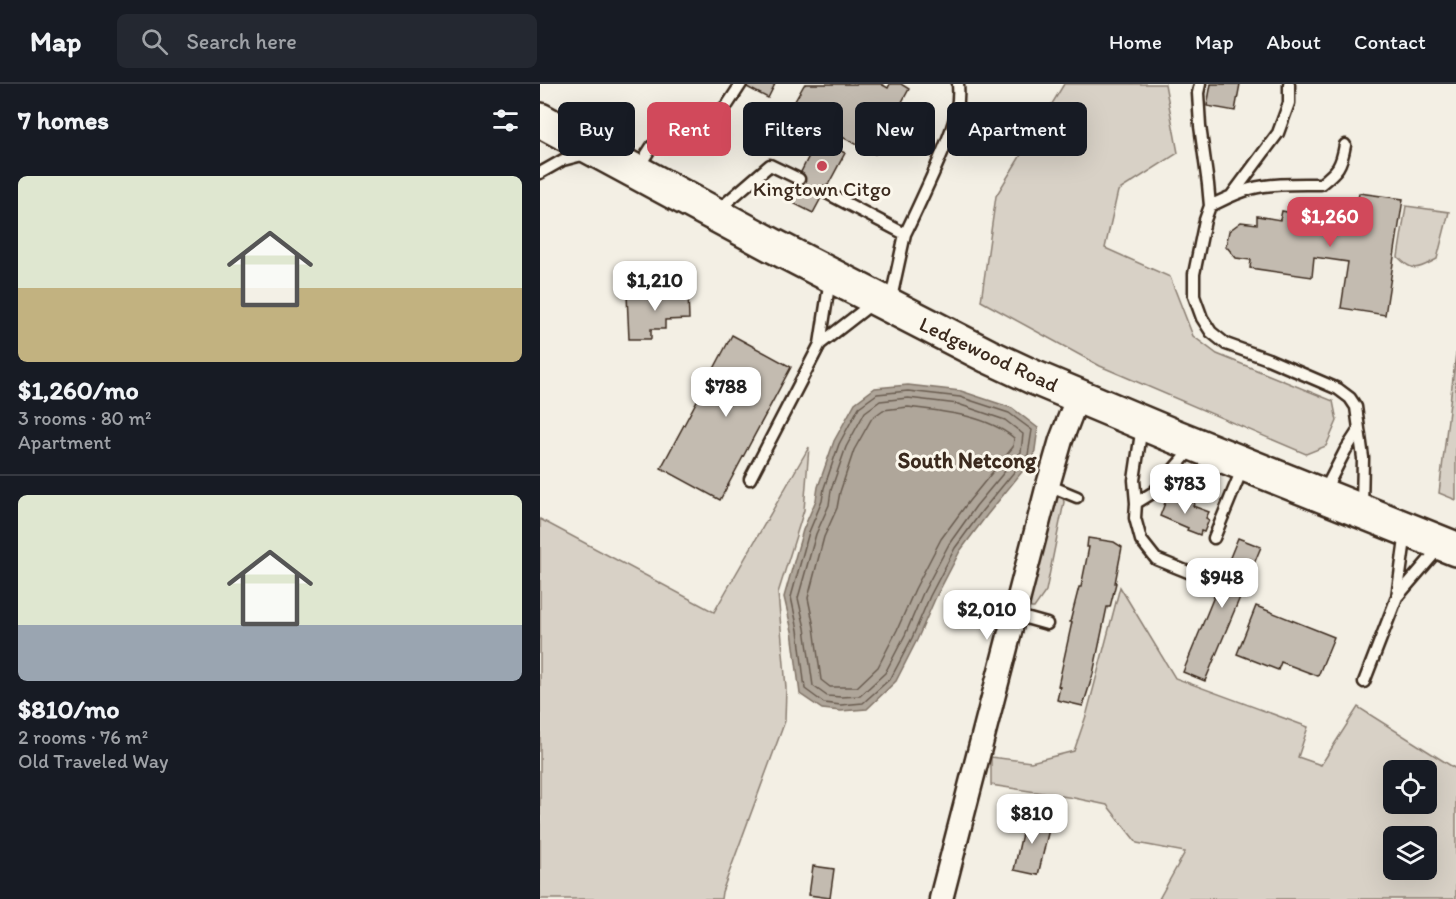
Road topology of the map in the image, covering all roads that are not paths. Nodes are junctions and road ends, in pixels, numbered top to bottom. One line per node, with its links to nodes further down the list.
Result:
1 (741, 84): 10 (lane)
2 (958, 84): 17 (lane)
3 (1200, 84): 15 (lane)
4 (1289, 84): 14 (lane)
5 (540, 120): 6 (main road, Ledgewood Road)
6 (558, 130)
7 (1345, 145): 14 (lane)
8 (578, 156): 11 (lane)
9 (606, 156): 10 (main road, Ledgewood Road)
10 (636, 172): 16 (main road, Ledgewood Road)
11 (540, 174)
12 (799, 179): 16 (lane)
13 (825, 192): 17 (lane)
14 (1232, 195): 15 (lane)
15 (1210, 206): 23 (lane)
16 (713, 214): 18 (main road, Ledgewood Road)
17 (905, 234): 19 (lane)
18 (830, 275): 19 (main road, Ledgewood Road); 20 (lane)
19 (883, 303): 20 (lane); 21 (main road, Ledgewood Road)
20 (820, 344): 26 (lane)
21 (1078, 396): 22 (main road, Ledgewood Road); 27 (street)
22 (1143, 423): 24 (main road, Ledgewood Road); 30 (lane)
23 (1358, 432): 28 (lane); 31 (lane)
24 (1196, 445): 25 (main road, Ledgewood Road); 30 (lane)
25 (1244, 464): 28 (main road, Ledgewood Road); 33 (lane)
26 (750, 479)
27 (1048, 485): 29 (lane); 37 (street)
28 (1322, 495): 31 (main road, Ledgewood Road)
29 (1077, 496)
30 (1136, 503): 35 (lane)
31 (1362, 511): 32 (main road, Ledgewood Road)
32 (1406, 528): 34 (main road, Ledgewood Road); 36 (lane)
33 (1214, 538)
34 (1450, 546): 36 (lane)
35 (1198, 576)
36 (1397, 597): 39 (lane)
37 (1015, 615): 38 (lane); 40 (street)
38 (1047, 624)
39 (1364, 682)
40 (941, 899)

